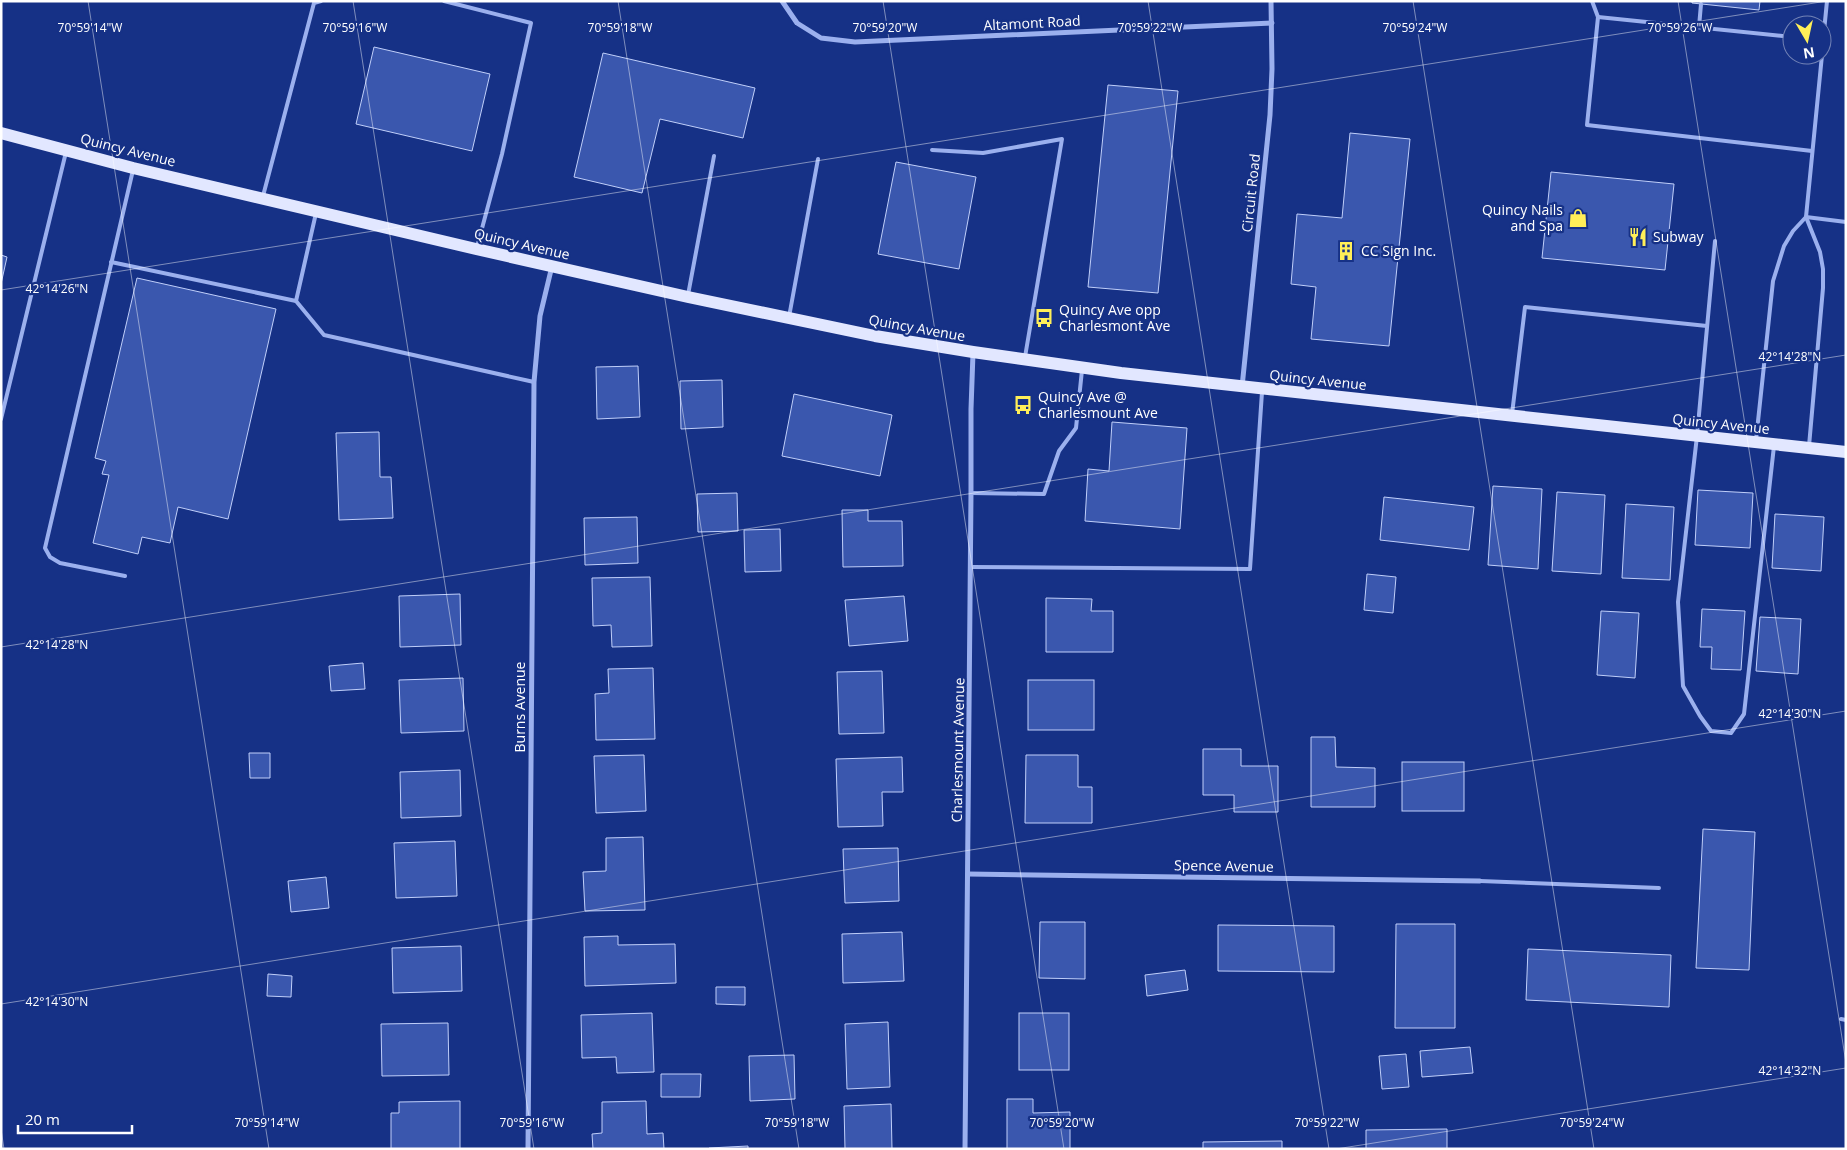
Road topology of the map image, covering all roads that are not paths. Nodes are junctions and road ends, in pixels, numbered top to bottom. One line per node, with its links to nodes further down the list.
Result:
1 (321, 1): 21 (lane)
2 (444, 1): 26 (lane)
3 (782, 1): 10 (street, Altamont Road)
4 (1271, 1): 10 (street, Circuit Road)
5 (1592, 1): 9 (lane)
6 (1827, 1): 8 (lane)
7 (1701, 4): 11 (lane)
8 (1826, 15)
9 (1598, 17): 11 (lane); 17 (lane)
10 (1272, 23): 37 (street, Circuit Road)
11 (1699, 27): 12 (lane)
12 (1782, 36)
13 (1821, 65): 17 (lane)
14 (1, 133): 15 (main road, Quincy Avenue)
15 (66, 150): 20 (main road, Quincy Avenue); 40 (lane)
16 (932, 150): 34 (lane)
17 (1812, 152): 23 (lane)
18 (714, 156): 29 (lane)
19 (818, 159): 31 (lane)
20 (134, 168): 21 (main road, Quincy Avenue); 27 (lane)
21 (263, 198): 22 (main road, Quincy Avenue)
22 (316, 211): 26 (main road, Quincy Avenue); 30 (lane)
23 (1806, 217): 24 (lane); 42 (lane); 44 (lane)
24 (1846, 222)
25 (1715, 241): 32 (lane)
26 (476, 249): 28 (main road, Quincy Avenue)
27 (111, 262): 30 (lane); 48 (lane)
28 (552, 266): 29 (main road, Quincy Avenue); 36 (street, Burns Avenue)
29 (688, 298): 31 (main road, Quincy Avenue)
30 (296, 301): 36 (lane)
31 (788, 319): 33 (main road, Quincy Avenue)
32 (1707, 326): 39 (lane); 41 (lane)
33 (973, 352): 34 (main road, Quincy Avenue); 46 (street, Charlesmount Avenue)
34 (1025, 360): 35 (main road, Quincy Avenue)
35 (1082, 368): 37 (main road, Quincy Avenue); 46 (lane)
36 (534, 382): 52 (street, Burns Avenue)
37 (1242, 387): 38 (main road, Quincy Avenue)
38 (1262, 390): 39 (main road, Quincy Avenue); 47 (lane)
39 (1512, 415): 41 (main road, Quincy Avenue)
40 (1, 419)
41 (1697, 436): 42 (main road, Quincy Avenue); 43 (lane)
42 (1756, 443): 43 (main road, Quincy Avenue)
43 (1774, 444): 44 (main road, Quincy Avenue)
44 (1809, 448): 45 (main road, Quincy Avenue)
45 (1846, 452)
46 (972, 493): 47 (street, Charlesmount Avenue)
47 (971, 566): 49 (street, Charlesmount Avenue)
48 (125, 576)
49 (968, 874): 50 (street, Spence Avenue); 53 (street, Charlesmount Avenue)
50 (1480, 881): 51 (lane)
51 (1658, 888)
52 (528, 1149)
53 (965, 1149)

